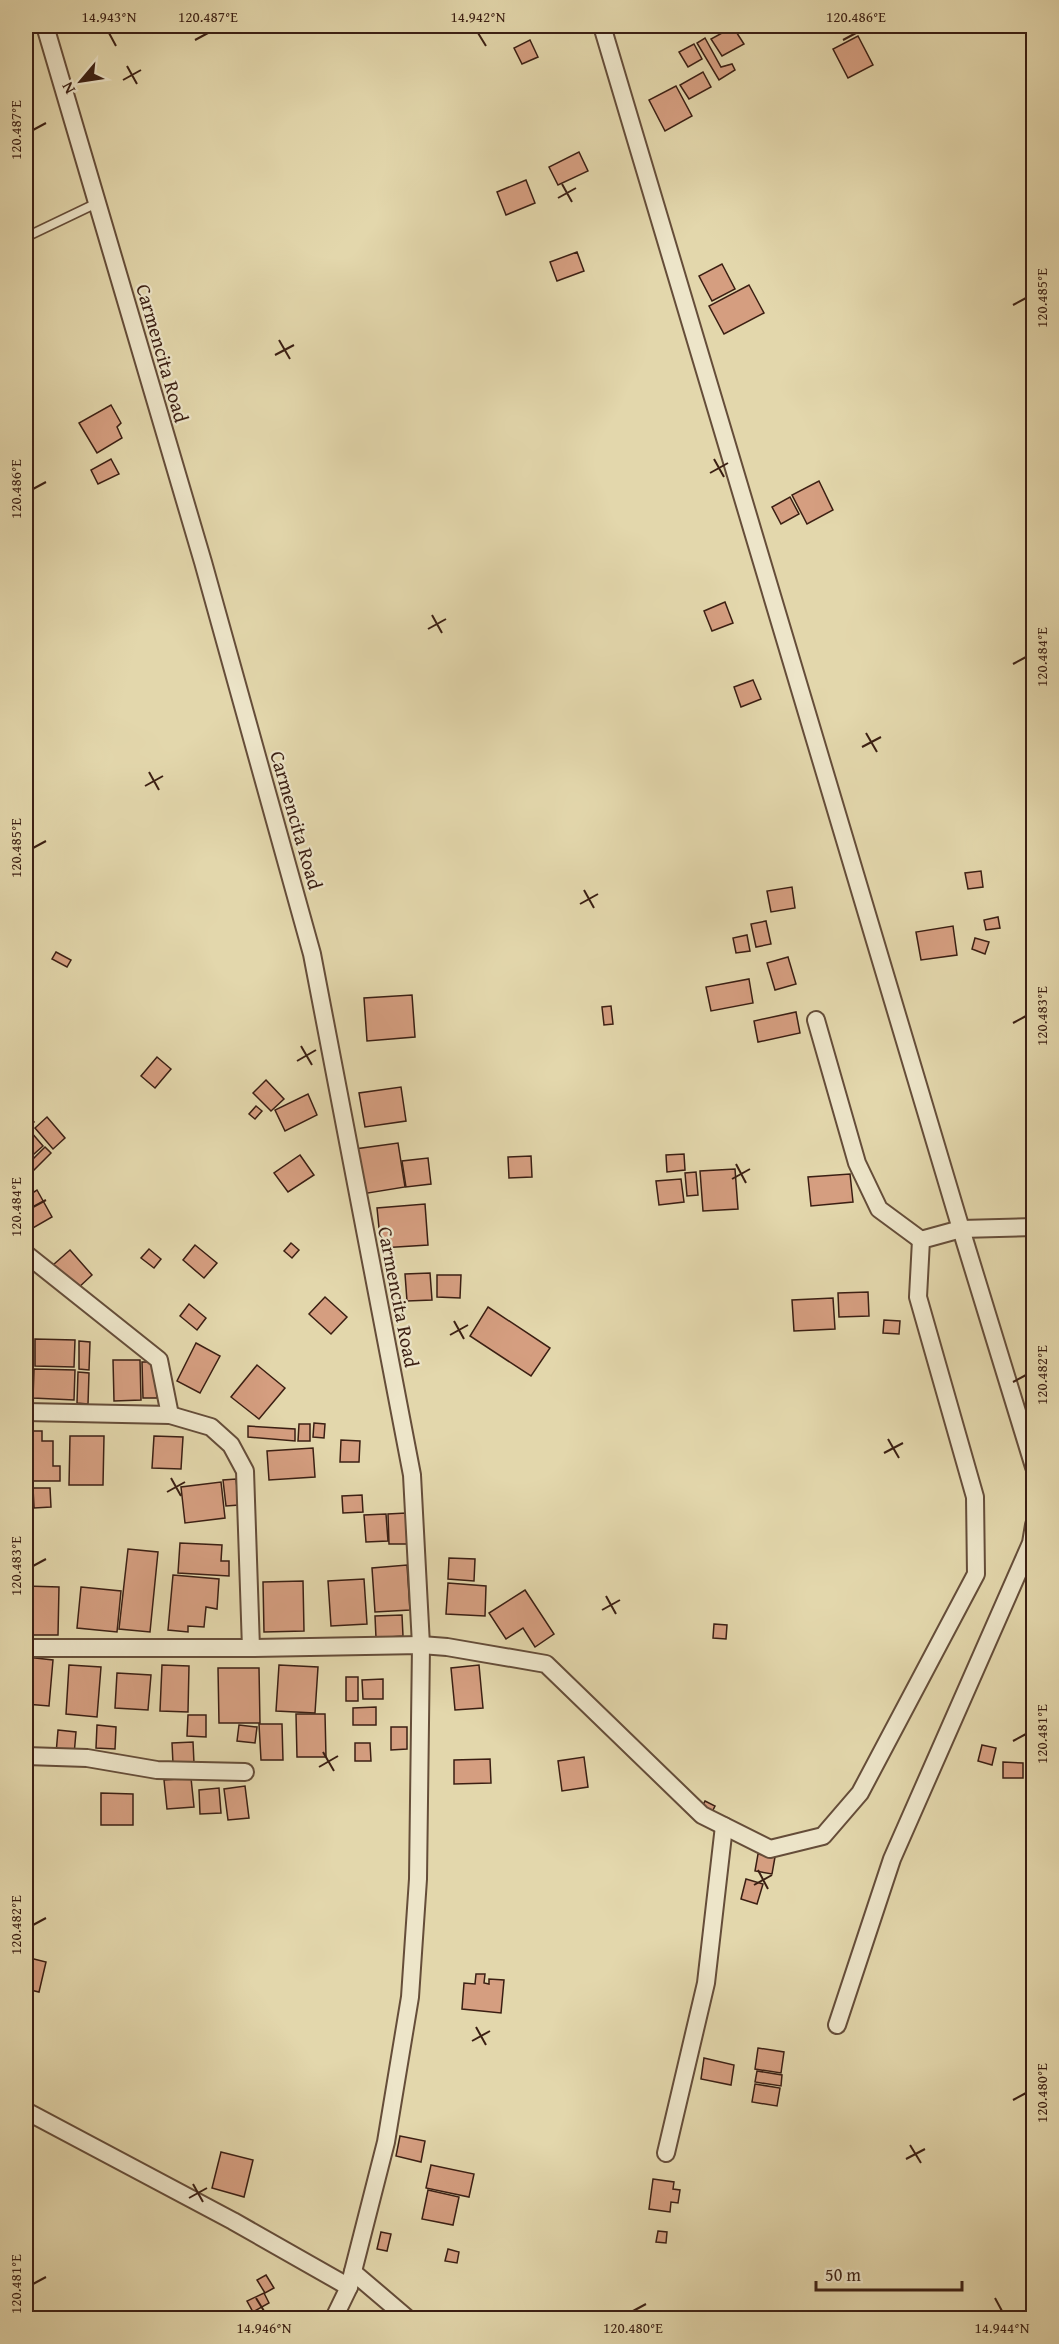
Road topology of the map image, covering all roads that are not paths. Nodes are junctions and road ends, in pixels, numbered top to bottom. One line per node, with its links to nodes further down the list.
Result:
1 (45, 26): 3 (street, Carmencita Road)
2 (602, 26): 7 (street)
3 (97, 203): 4 (lane); 14 (street, Carmencita Road)
4 (26, 237)
5 (816, 1020): 8 (street)
6 (1034, 1227): 7 (street)
7 (961, 1229): 8 (street); 12 (street)
8 (921, 1240): 19 (street)
9 (26, 1254): 11 (street)
10 (26, 1412): 11 (street)
11 (170, 1415): 16 (street)
12 (1034, 1467)
13 (1034, 1525): 20 (street)
14 (421, 1645): 16 (street); 19 (street); 23 (street, Carmencita Road)
15 (26, 1648): 16 (street)
16 (251, 1648)
17 (26, 1756): 18 (street)
18 (245, 1772)
19 (724, 1826): 22 (street)
20 (837, 2025)
21 (26, 2111): 23 (street)
22 (666, 2153)
23 (351, 2279): 24 (street, Carmencita Road); 25 (street)
24 (334, 2319)
25 (407, 2319)

